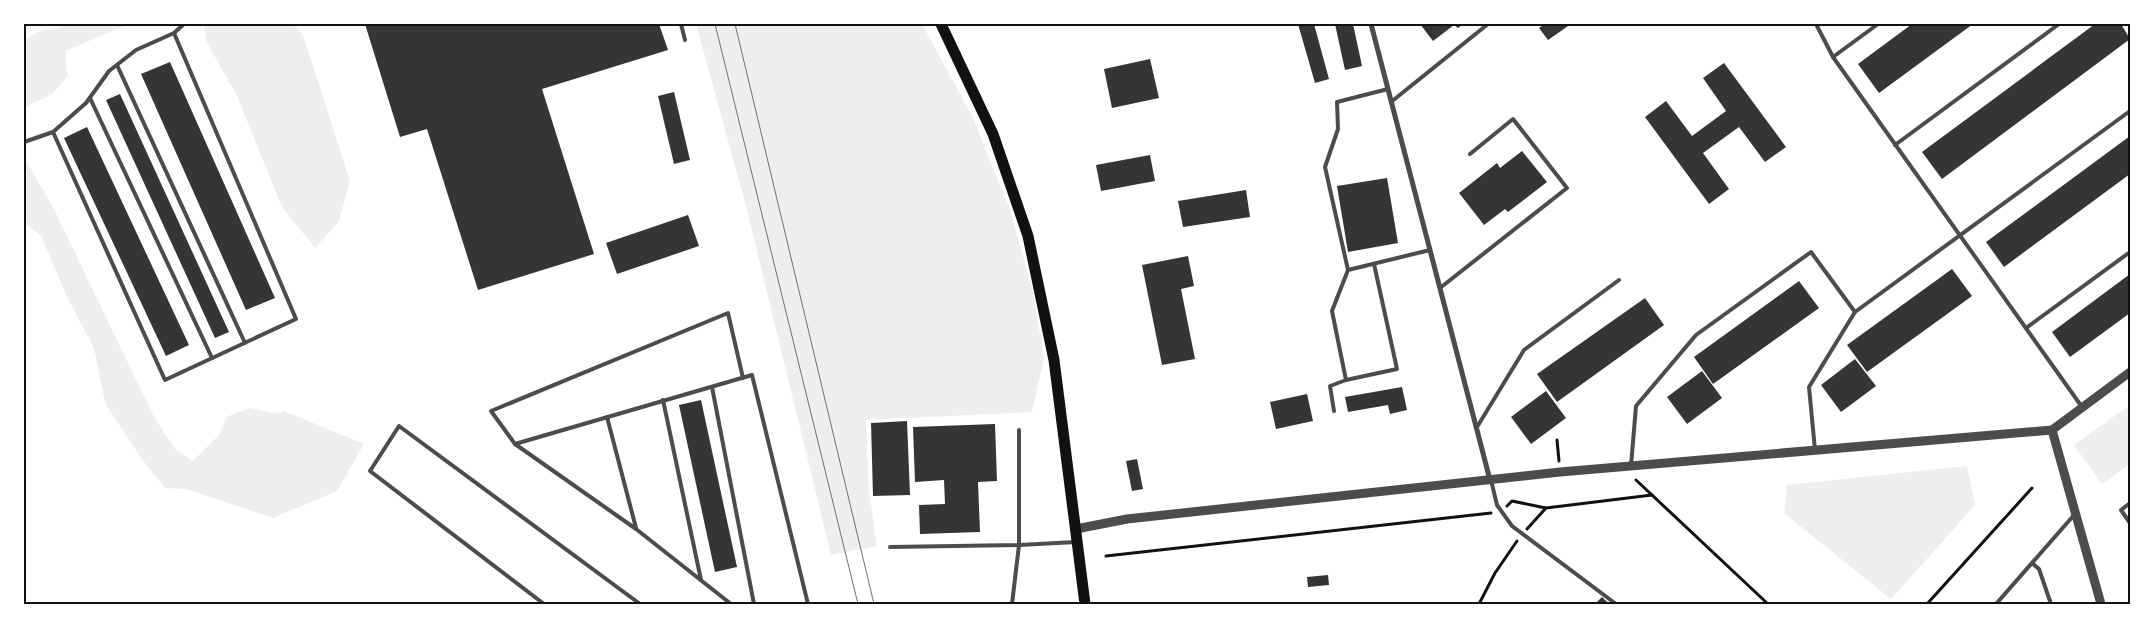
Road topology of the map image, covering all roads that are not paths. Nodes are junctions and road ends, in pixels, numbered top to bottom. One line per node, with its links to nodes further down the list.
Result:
1 (184, 24): 9 (lane)
2 (681, 24): 10 (lane)
3 (941, 24): 51 (main road)
4 (1371, 24): 13 (street)
5 (1488, 24): 15 (lane)
6 (1816, 24): 11 (lane)
7 (1878, 24): 11 (lane)
8 (2059, 24): 19 (lane)
9 (174, 33): 12 (lane); 30 (lane)
10 (685, 40)
11 (1833, 57): 19 (lane)
12 (117, 65): 14 (lane); 30 (lane)
13 (1388, 89): 15 (street); 25 (lane)
14 (90, 98): 17 (lane); 31 (lane)
15 (1391, 102): 22 (street)
16 (2130, 111): 21 (lane)
17 (53, 132): 18 (lane); 31 (lane)
18 (24, 142)
19 (1895, 145): 21 (lane)
20 (1470, 154): 27 (lane)
21 (1961, 236): 28 (lane); 29 (lane)
22 (1430, 250): 24 (lane); 27 (street)
23 (2130, 252): 29 (lane)
24 (1374, 264): 25 (lane); 34 (lane)
25 (1348, 270): 34 (lane)
26 (1618, 280): 40 (lane)
27 (1440, 288): 40 (street)
28 (1855, 312): 44 (lane); 45 (lane)
29 (2026, 328): 37 (lane)
30 (245, 343): 31 (lane)
31 (212, 358)
32 (2130, 372): 37 (street)
33 (743, 378): 35 (lane); 43 (lane); 61 (lane)
34 (1346, 380): 38 (lane)
35 (712, 386): 36 (lane); 60 (lane)
36 (663, 400): 39 (lane); 56 (lane)
37 (2082, 407): 42 (street)
38 (1334, 411)
39 (607, 417): 43 (lane); 50 (lane)
40 (1477, 427): 46 (street)
41 (1019, 430): 53 (lane)
42 (2052, 430): 44 (street); 48 (street)
43 (515, 444): 50 (lane)
44 (1815, 450): 45 (street)
45 (1631, 466): 46 (street)
46 (1490, 480): 51 (street); 64 (lane)
47 (2130, 503): 49 (lane)
48 (2075, 513): 55 (lane); 67 (street)
49 (2130, 523)
50 (636, 528): 56 (lane)
51 (1076, 530): 52 (main road)
52 (1078, 542): 53 (lane); 63 (main road)
53 (1020, 545): 54 (lane); 62 (lane)
54 (890, 546)
55 (2032, 563): 65 (lane); 66 (lane)
56 (701, 580): 59 (lane)
57 (544, 604): 58 (lane)
58 (640, 604)
59 (731, 604)
60 (754, 604)
61 (808, 604)
62 (1012, 604)
63 (1085, 604)
64 (1616, 604)
65 (1997, 604)
66 (2051, 604)
67 (2101, 604)

